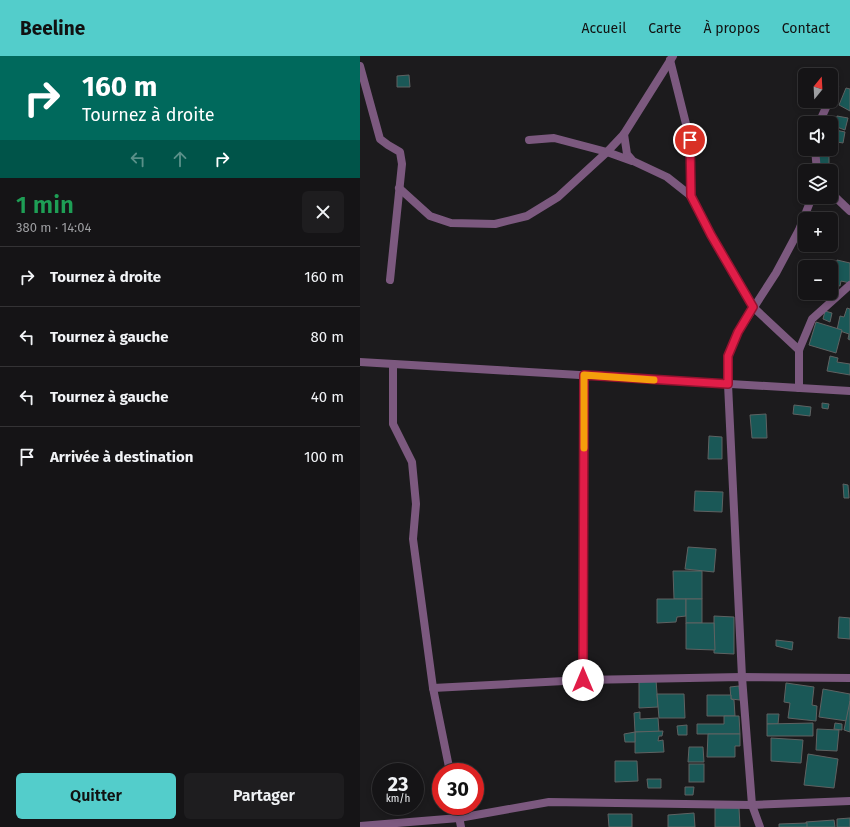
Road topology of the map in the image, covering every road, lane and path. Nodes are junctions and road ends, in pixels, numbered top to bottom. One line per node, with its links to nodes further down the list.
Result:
1 (672, 58): 3 (street); 8 (street)
2 (360, 66): 7 (street)
3 (624, 134): 5 (street); 6 (street)
4 (529, 140): 5 (street)
5 (607, 152): 6 (street); 7 (street)
6 (633, 161): 8 (street)
7 (399, 188): 12 (street)
8 (691, 196): 14 (street)
9 (838, 200): 11 (street)
10 (809, 204): 14 (street)
11 (850, 211)
12 (390, 280)
13 (850, 286): 15 (street)
14 (753, 307): 15 (street); 19 (street)
15 (799, 350): 20 (street)
16 (360, 362): 17 (street)
17 (393, 364): 18 (street); 25 (street)
18 (584, 375): 19 (street); 24 (street)
19 (728, 384): 20 (street); 22 (street)
20 (799, 388): 21 (street)
21 (850, 391)
22 (742, 677): 23 (street); 24 (street); 28 (street)
23 (850, 678)
24 (583, 680): 25 (street)
25 (433, 688): 26 (street)
26 (448, 763)
27 (850, 801): 28 (street)
28 (752, 805): 30 (street); 33 (street)
29 (458, 815): 30 (street)
30 (459, 818): 31 (street); 32 (street)
31 (360, 826)
32 (461, 827)
33 (760, 827)

